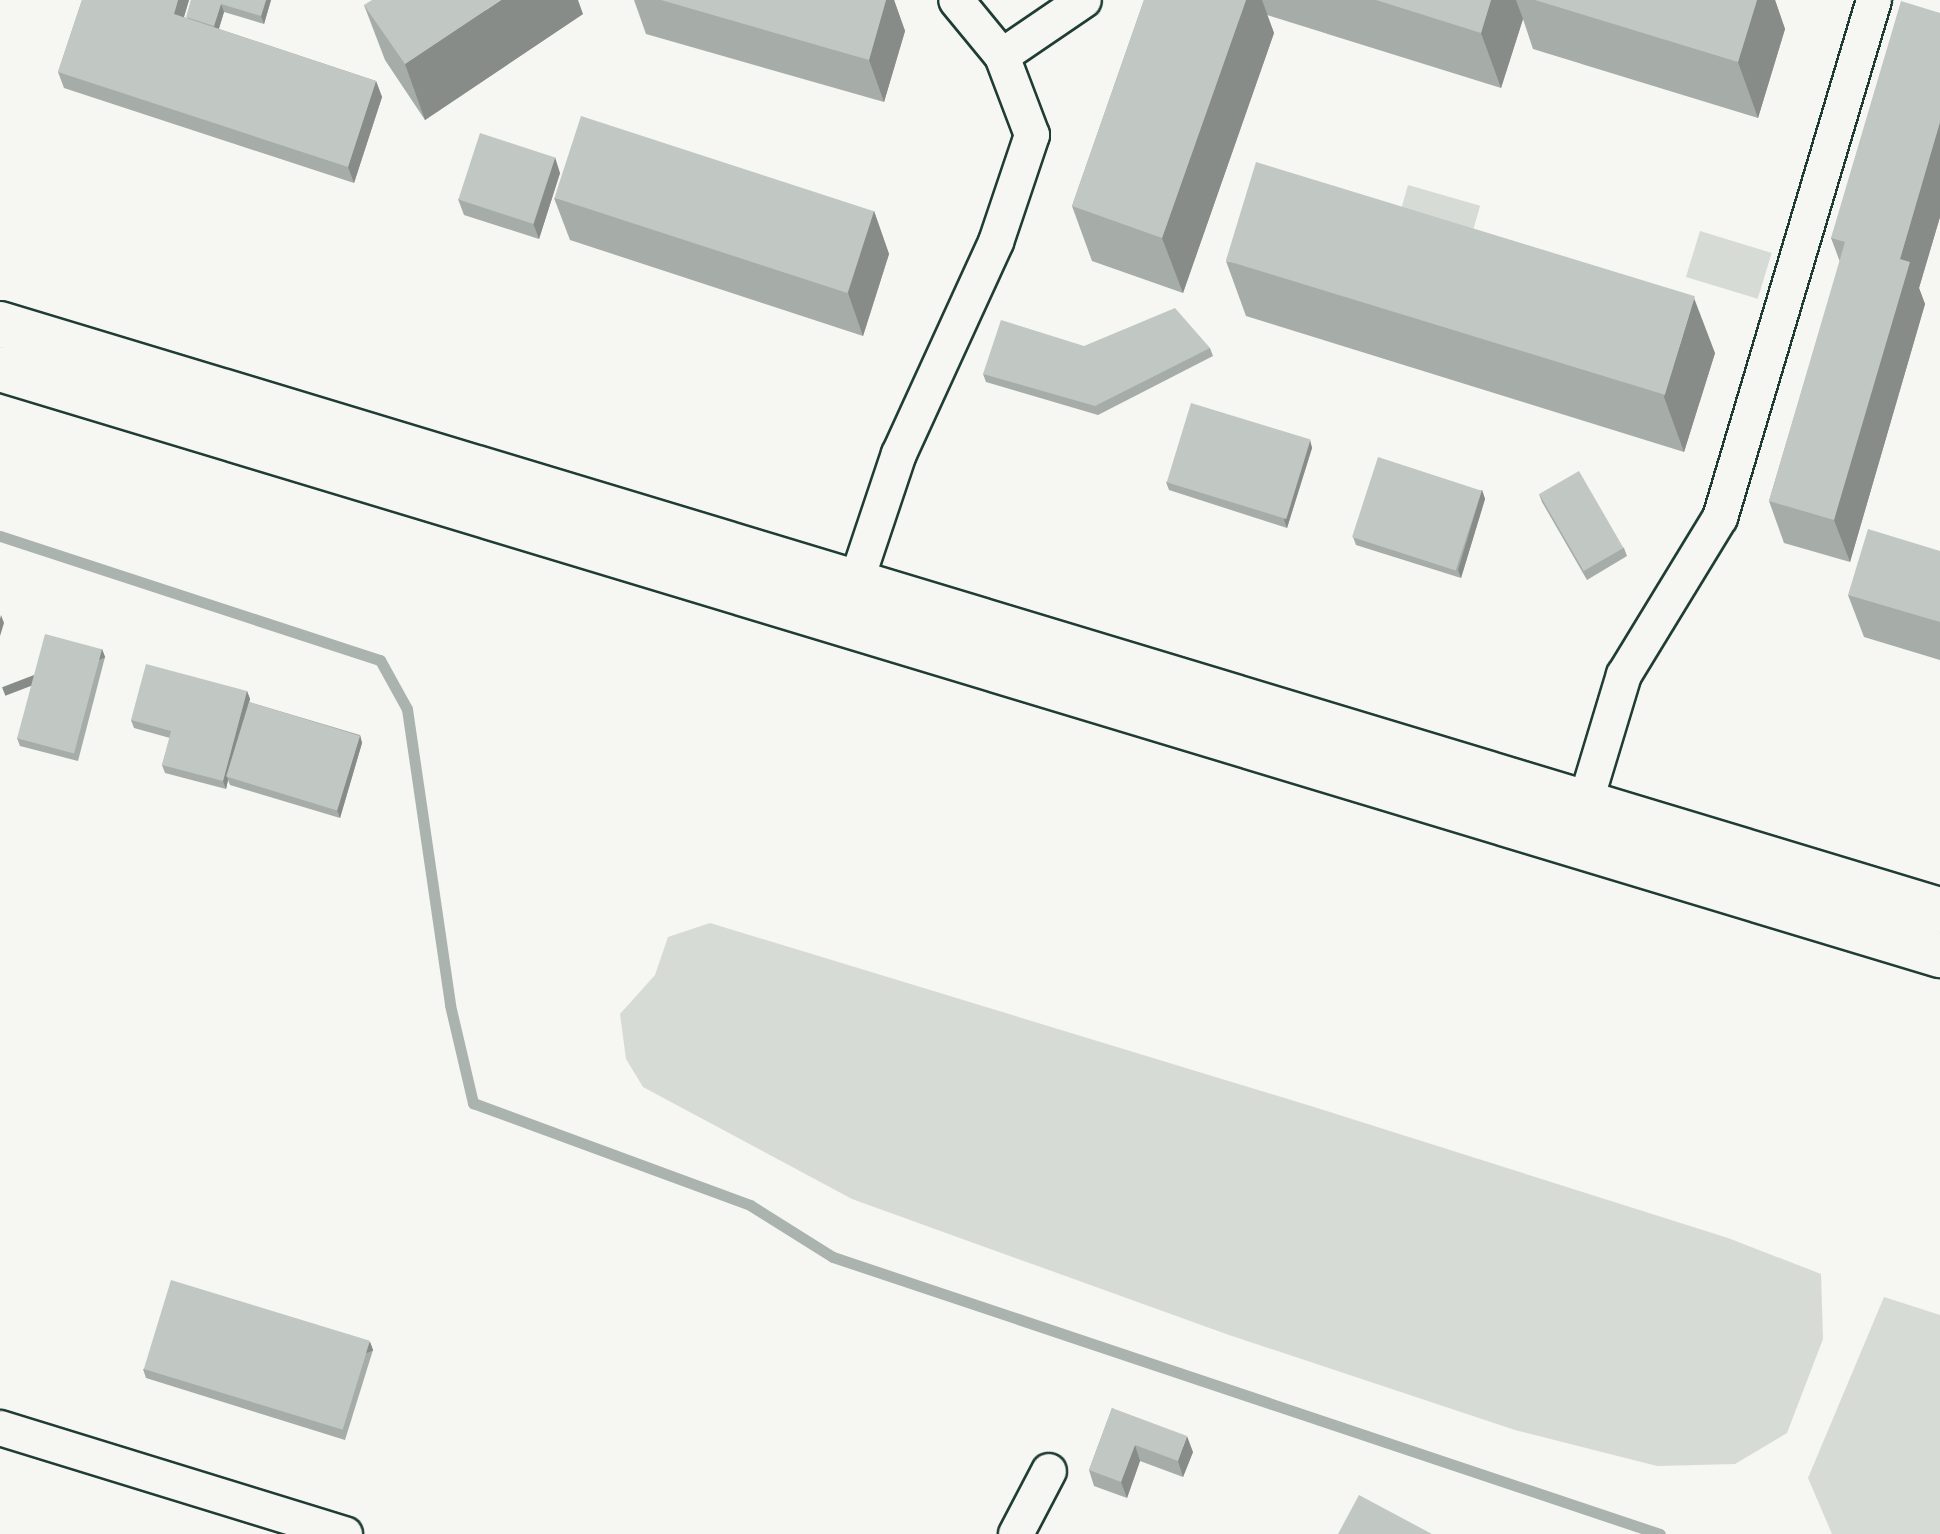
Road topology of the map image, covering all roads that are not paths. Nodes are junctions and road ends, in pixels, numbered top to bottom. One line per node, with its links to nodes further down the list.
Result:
1 (956, 0): 4 (street)
2 (1084, 0): 4 (street)
3 (1874, 0): 9 (street)
4 (1002, 56): 7 (street)
5 (0, 324): 7 (main road)
6 (0, 369): 8 (main road)
7 (857, 579): 8 (street); 9 (main road)
8 (842, 626): 9 (main road)
9 (1579, 823): 10 (main road); 11 (main road)
10 (1940, 910)
11 (1940, 955)
12 (0, 1428): 14 (street)
13 (1049, 1471): 15 (street)
14 (345, 1534)
15 (1016, 1534)

